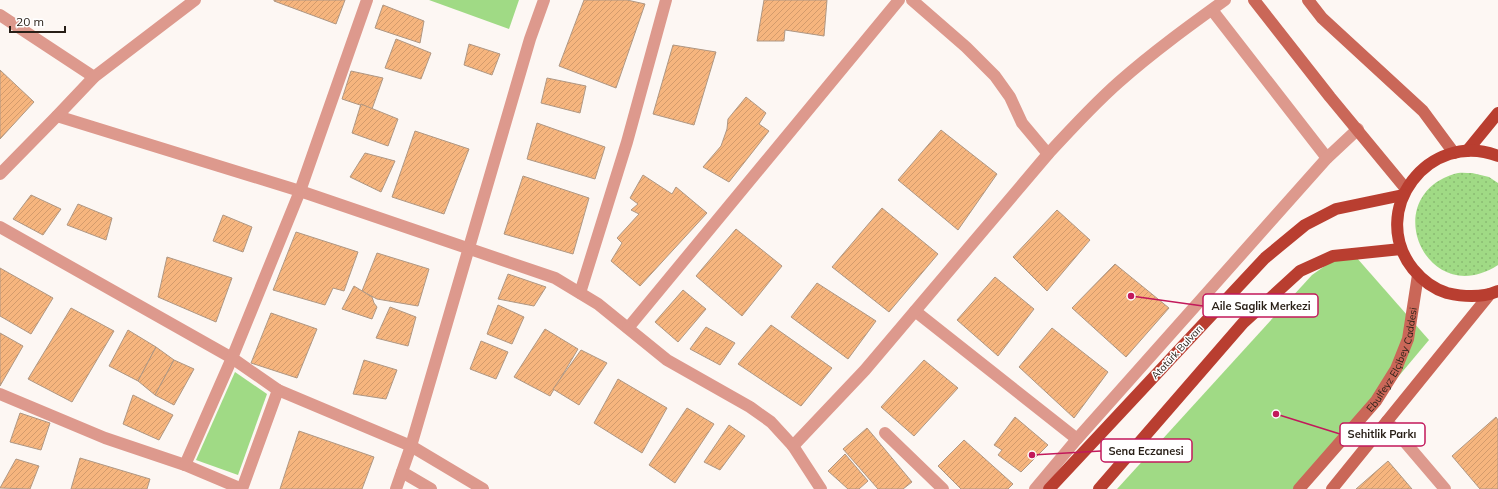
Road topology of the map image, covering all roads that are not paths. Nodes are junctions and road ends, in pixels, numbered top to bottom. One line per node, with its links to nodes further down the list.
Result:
1 (195, 0): 12 (street)
2 (367, 0): 22 (street)
3 (544, 0): 25 (street)
4 (666, 0): 29 (street)
5 (899, 0): 31 (street)
6 (912, 0): 18 (street)
7 (1226, 0): 10 (street)
8 (1254, 0): 15 (main road)
9 (1308, 0): 17 (main road)
10 (1212, 10): 18 (street); 20 (street)
11 (0, 15): 12 (street)
12 (94, 77): 14 (street)
13 (1498, 114): 16 (main road)
14 (57, 116): 21 (street); 22 (street)
15 (1358, 129): 20 (street); 23 (main road)
16 (1467, 151): 17 (main road); 19 (main road)
17 (1454, 152): 23 (main road)
18 (1048, 154): 30 (street)
19 (1498, 156)
20 (1327, 158): 37 (street)
21 (0, 174)
22 (300, 191): 25 (street); 32 (street)
23 (1405, 192): 26 (main road); 49 (main road, Atatürk Bulvarı)
24 (0, 228): 32 (street)
25 (469, 248): 29 (street); 38 (street)
26 (1402, 249): 27 (main road); 50 (main road)
27 (1418, 275): 28 (main road); 51 (main road, Ebulfeyz Elçibey Caddesi)
28 (1496, 292): 35 (main road)
29 (580, 293): 31 (street)
30 (915, 311): 37 (street); 39 (street)
31 (628, 328): 39 (street)
32 (232, 358): 33 (street); 40 (street)
33 (278, 390): 38 (street); 42 (street)
34 (0, 394): 40 (street)
35 (1387, 421): 52 (main road); 53 (street)
36 (885, 433): 47 (street)
37 (1077, 439): 48 (street)
38 (411, 446): 41 (street); 45 (street)
39 (793, 446): 46 (street)
40 (185, 464): 42 (street)
41 (402, 472): 43 (street); 44 (street)
42 (242, 489)
43 (396, 489)
44 (431, 489)
45 (483, 489)
46 (821, 489)
47 (943, 489)
48 (1035, 489)
49 (1049, 489)
50 (1099, 489)
51 (1299, 489)
52 (1332, 489)
53 (1445, 489)

